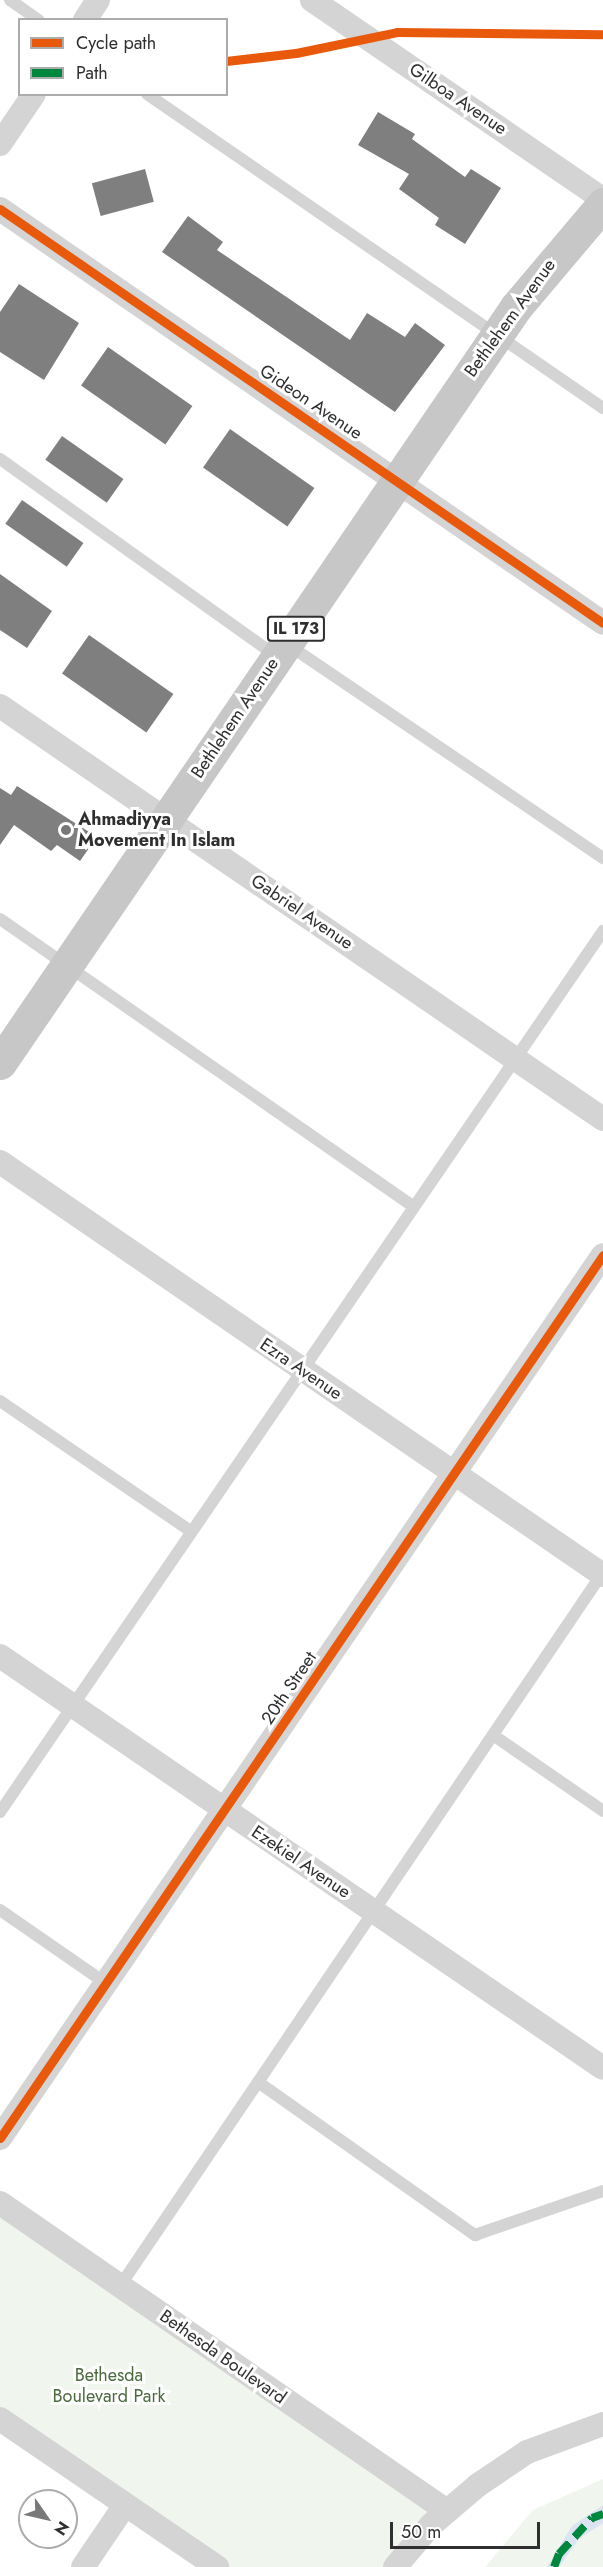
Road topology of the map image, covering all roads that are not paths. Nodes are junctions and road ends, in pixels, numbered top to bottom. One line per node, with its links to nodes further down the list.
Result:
1 (10, 0): 4 (lane)
2 (98, 0): 5 (street)
3 (312, 0): 9 (street, Gilboa Avenue)
4 (36, 18)
5 (86, 18)
6 (33, 96): 8 (street)
7 (150, 96): 12 (lane)
8 (0, 144)
9 (603, 199)
10 (603, 204): 12 (main road, Bethlehem Avenue / IL 173)
11 (0, 209): 15 (street, Gideon Avenue)
12 (495, 336): 13 (lane); 15 (main road, Bethlehem Avenue / IL 173)
13 (603, 408)
14 (0, 459): 17 (lane)
15 (397, 481): 16 (street, Gideon Avenue); 17 (main road, Bethlehem Avenue / IL 173)
16 (603, 623)
17 (282, 650): 19 (main road, Bethlehem Avenue / IL 173); 20 (lane)
18 (0, 706): 19 (street, Gabriel Avenue)
19 (166, 820): 23 (main road, Bethlehem Avenue / IL 173); 24 (street, Gabriel Avenue)
20 (603, 858)
21 (0, 919): 23 (lane)
22 (603, 931): 24 (lane)
23 (68, 964): 25 (main road, Bethlehem Avenue / IL 173); 28 (lane)
24 (516, 1059): 26 (street, Gabriel Avenue); 28 (lane)
25 (0, 1063)
26 (603, 1119)
27 (0, 1162): 30 (street, Ezra Avenue)
28 (414, 1207): 30 (lane)
29 (603, 1256): 32 (street, 20th Street)
30 (303, 1370): 32 (street, Ezra Avenue); 33 (lane)
31 (0, 1401): 33 (lane)
32 (455, 1473): 34 (street, Ezra Avenue); 38 (street, 20th Street)
33 (192, 1532): 36 (lane)
34 (603, 1574): 37 (lane)
35 (0, 1656): 36 (street, Ezekiel Avenue)
36 (73, 1706): 38 (street, Ezekiel Avenue); 40 (lane)
37 (493, 1735): 39 (lane); 42 (lane)
38 (225, 1810): 42 (street, Ezekiel Avenue); 43 (street, 20th Street)
39 (603, 1811)
40 (0, 1812)
41 (0, 1910): 43 (lane)
42 (374, 1911): 44 (street, Ezekiel Avenue); 45 (lane)
43 (107, 1984): 46 (street, 20th Street)
44 (603, 2068)
45 (258, 2082): 47 (lane); 49 (lane)
46 (0, 2138)
47 (603, 2191)
48 (0, 2203): 49 (street, Bethesda Boulevard)
49 (120, 2286): 53 (street, Bethesda Boulevard)
50 (0, 2420): 52 (street)
51 (603, 2424): 53 (street)
52 (125, 2505): 54 (street); 55 (street)
53 (447, 2511): 56 (street)
54 (83, 2567)
55 (217, 2567)
56 (395, 2567)

